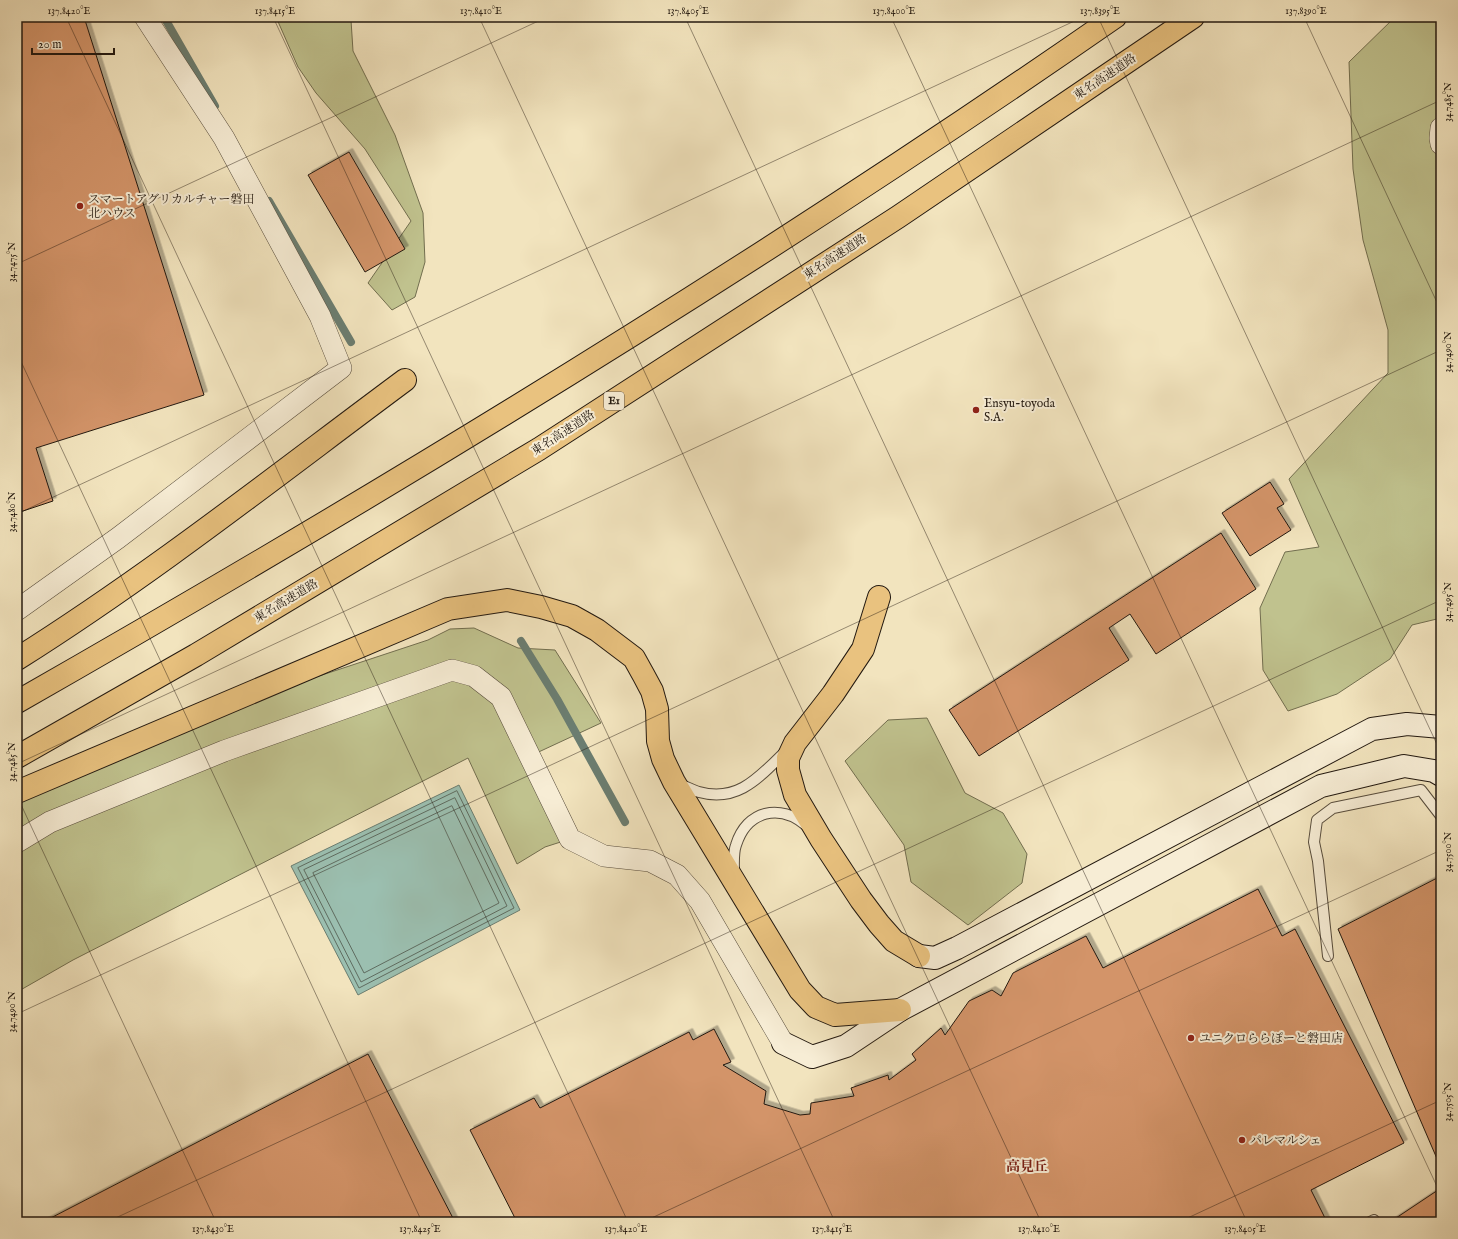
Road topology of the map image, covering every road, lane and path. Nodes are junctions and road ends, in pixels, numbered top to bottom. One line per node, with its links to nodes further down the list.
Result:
1 (146, 17): 8 (street)
2 (1115, 17): 10 (highway)
3 (1193, 17): 13 (highway, 東名高速道路 / E1)
4 (1441, 128): 5 (street)
5 (1441, 144)
6 (405, 380): 9 (highway)
7 (879, 597): 12 (highway)
8 (17, 610)
9 (17, 659)
10 (17, 702)
11 (1441, 727): 21 (street)
12 (795, 743): 15 (lane); 18 (highway)
13 (17, 757)
14 (1441, 775): 23 (street)
15 (674, 782): 16 (highway); 20 (highway)
16 (17, 792)
17 (1441, 816): 22 (lane)
18 (821, 839): 20 (lane); 21 (highway)
19 (17, 842): 24 (street)
20 (734, 881): 23 (highway)
21 (919, 956)
22 (1328, 956)
23 (900, 1010): 24 (street)
24 (783, 1043)

